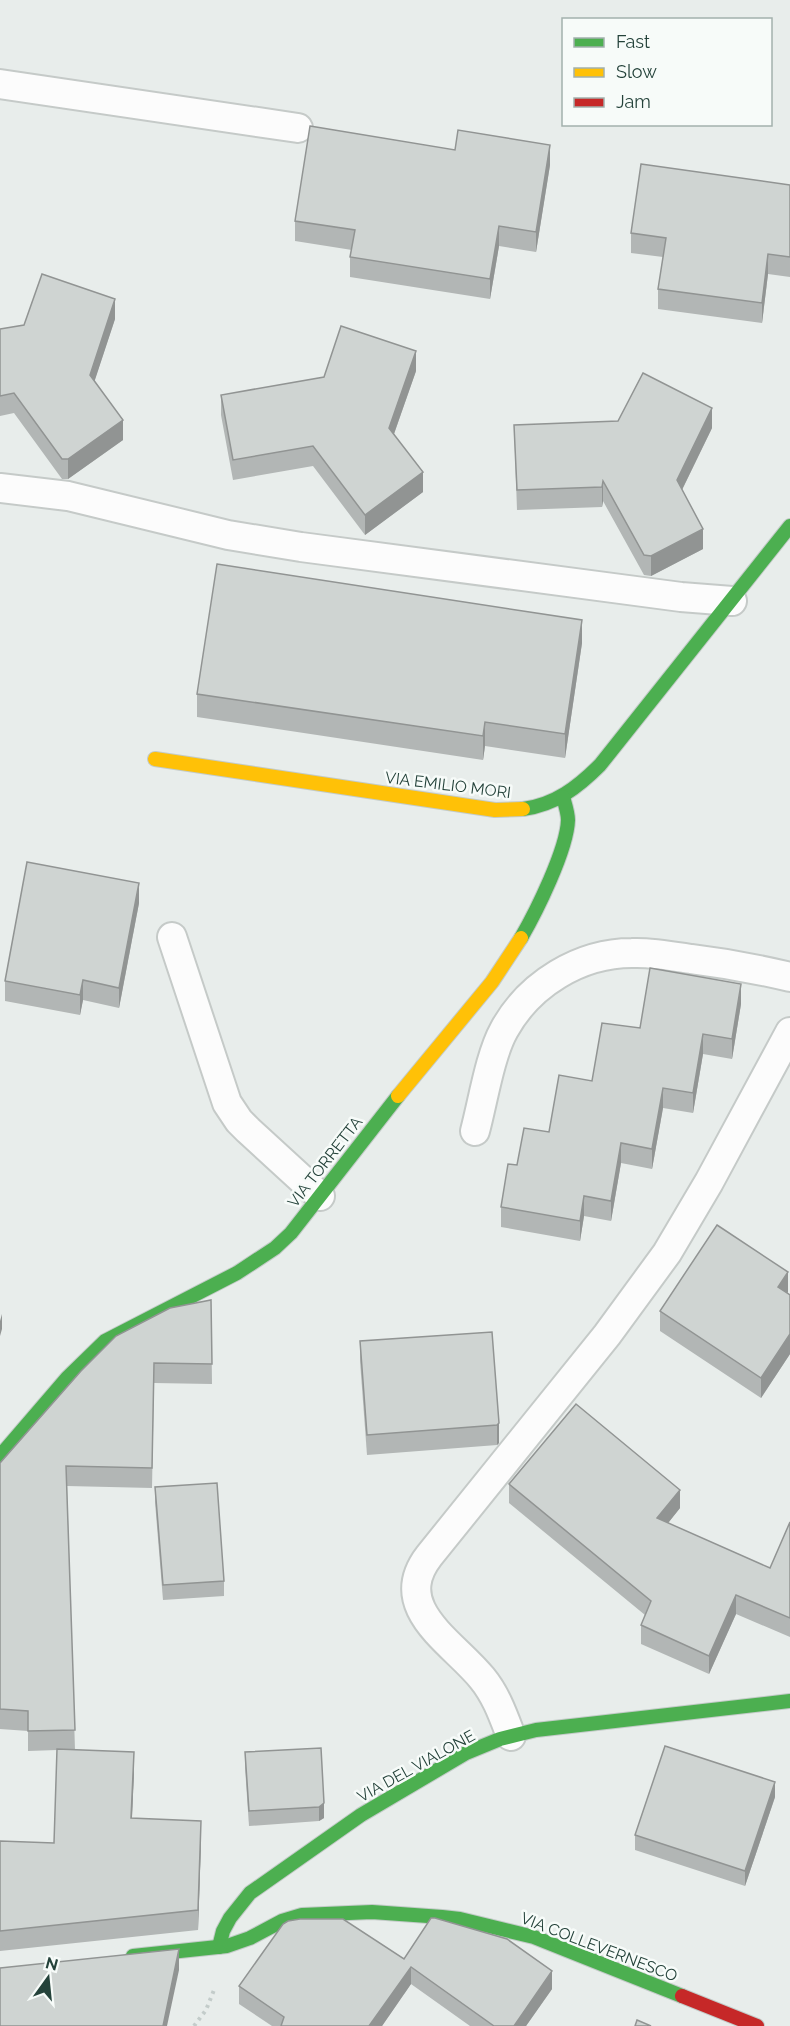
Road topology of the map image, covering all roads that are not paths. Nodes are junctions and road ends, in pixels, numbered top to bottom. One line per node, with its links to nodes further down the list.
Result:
1 (0, 84): 2 (lane)
2 (298, 128)
3 (0, 488): 5 (lane)
4 (790, 526): 5 (street, VIA EMILIO MORI)
5 (732, 601): 7 (street, VIA EMILIO MORI)
6 (155, 759): 7 (street, VIA EMILIO MORI)
7 (563, 797): 12 (street, VIA TORRETTA)
8 (172, 937): 12 (lane)
9 (790, 977): 11 (lane)
10 (790, 1032): 15 (lane)
11 (475, 1131)
12 (320, 1196): 13 (street, VIA TORRETTA)
13 (2, 1450)
14 (790, 1701): 15 (street, VIA DEL VIALONE)
15 (511, 1736): 16 (street, VIA DEL VIALONE)
16 (219, 1947): 17 (street, VIA COLLEVERNESCO); 18 (street, VIA COLLEVERNESCO)
17 (115, 1958)
18 (757, 2026)

